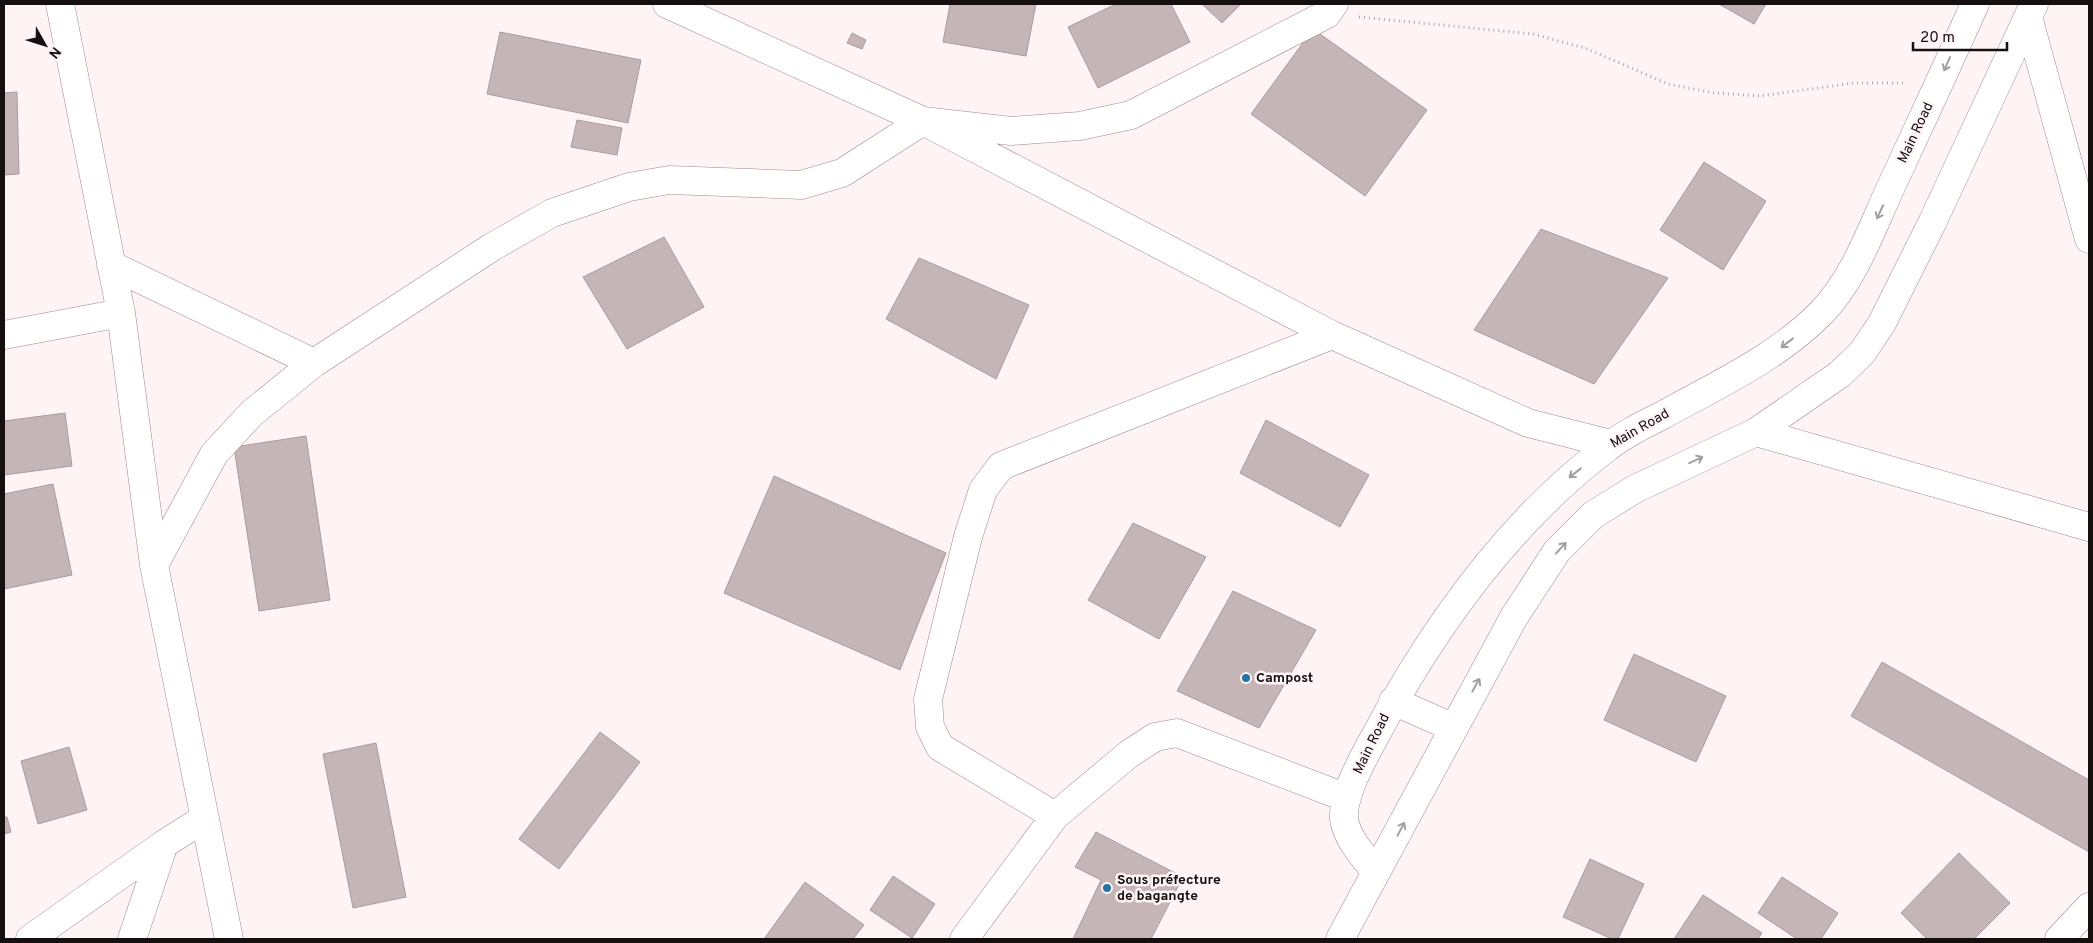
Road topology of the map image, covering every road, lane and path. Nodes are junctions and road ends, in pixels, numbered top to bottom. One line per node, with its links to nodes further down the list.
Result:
1 (60, 4): 9 (street)
2 (667, 4): 7 (street)
3 (1975, 4): 6 (street, Main Road, one-way to 6)
4 (1330, 9): 6 (path); 7 (street)
5 (2031, 10): 8 (street); 14 (street)
6 (1939, 82): 15 (street, Main Road, one-way to 15)
7 (924, 121): 12 (street); 13 (street)
8 (2089, 239)
9 (111, 265): 10 (street); 13 (street)
10 (121, 313): 11 (street); 17 (street)
11 (4, 335)
12 (1332, 335): 15 (street); 21 (street)
13 (314, 363): 17 (street)
14 (1756, 432): 16 (street); 19 (street, one-way to 14)
15 (1611, 444): 18 (street, Main Road, one-way to 18)
16 (2089, 527)
17 (154, 565): 22 (street)
18 (1393, 701): 19 (street); 20 (street, Main Road)
19 (1452, 727): 24 (street, one-way to 19)
20 (1347, 798): 21 (street); 24 (street, Main Road)
21 (1055, 816): 29 (street)
22 (205, 818): 23 (street); 28 (street)
23 (164, 844): 26 (street); 27 (street)
24 (1376, 872): 30 (street)
25 (2089, 907): 31 (street)
26 (30, 939)
27 (132, 939)
28 (229, 939)
29 (964, 939)
30 (1340, 939)
31 (2059, 939)

